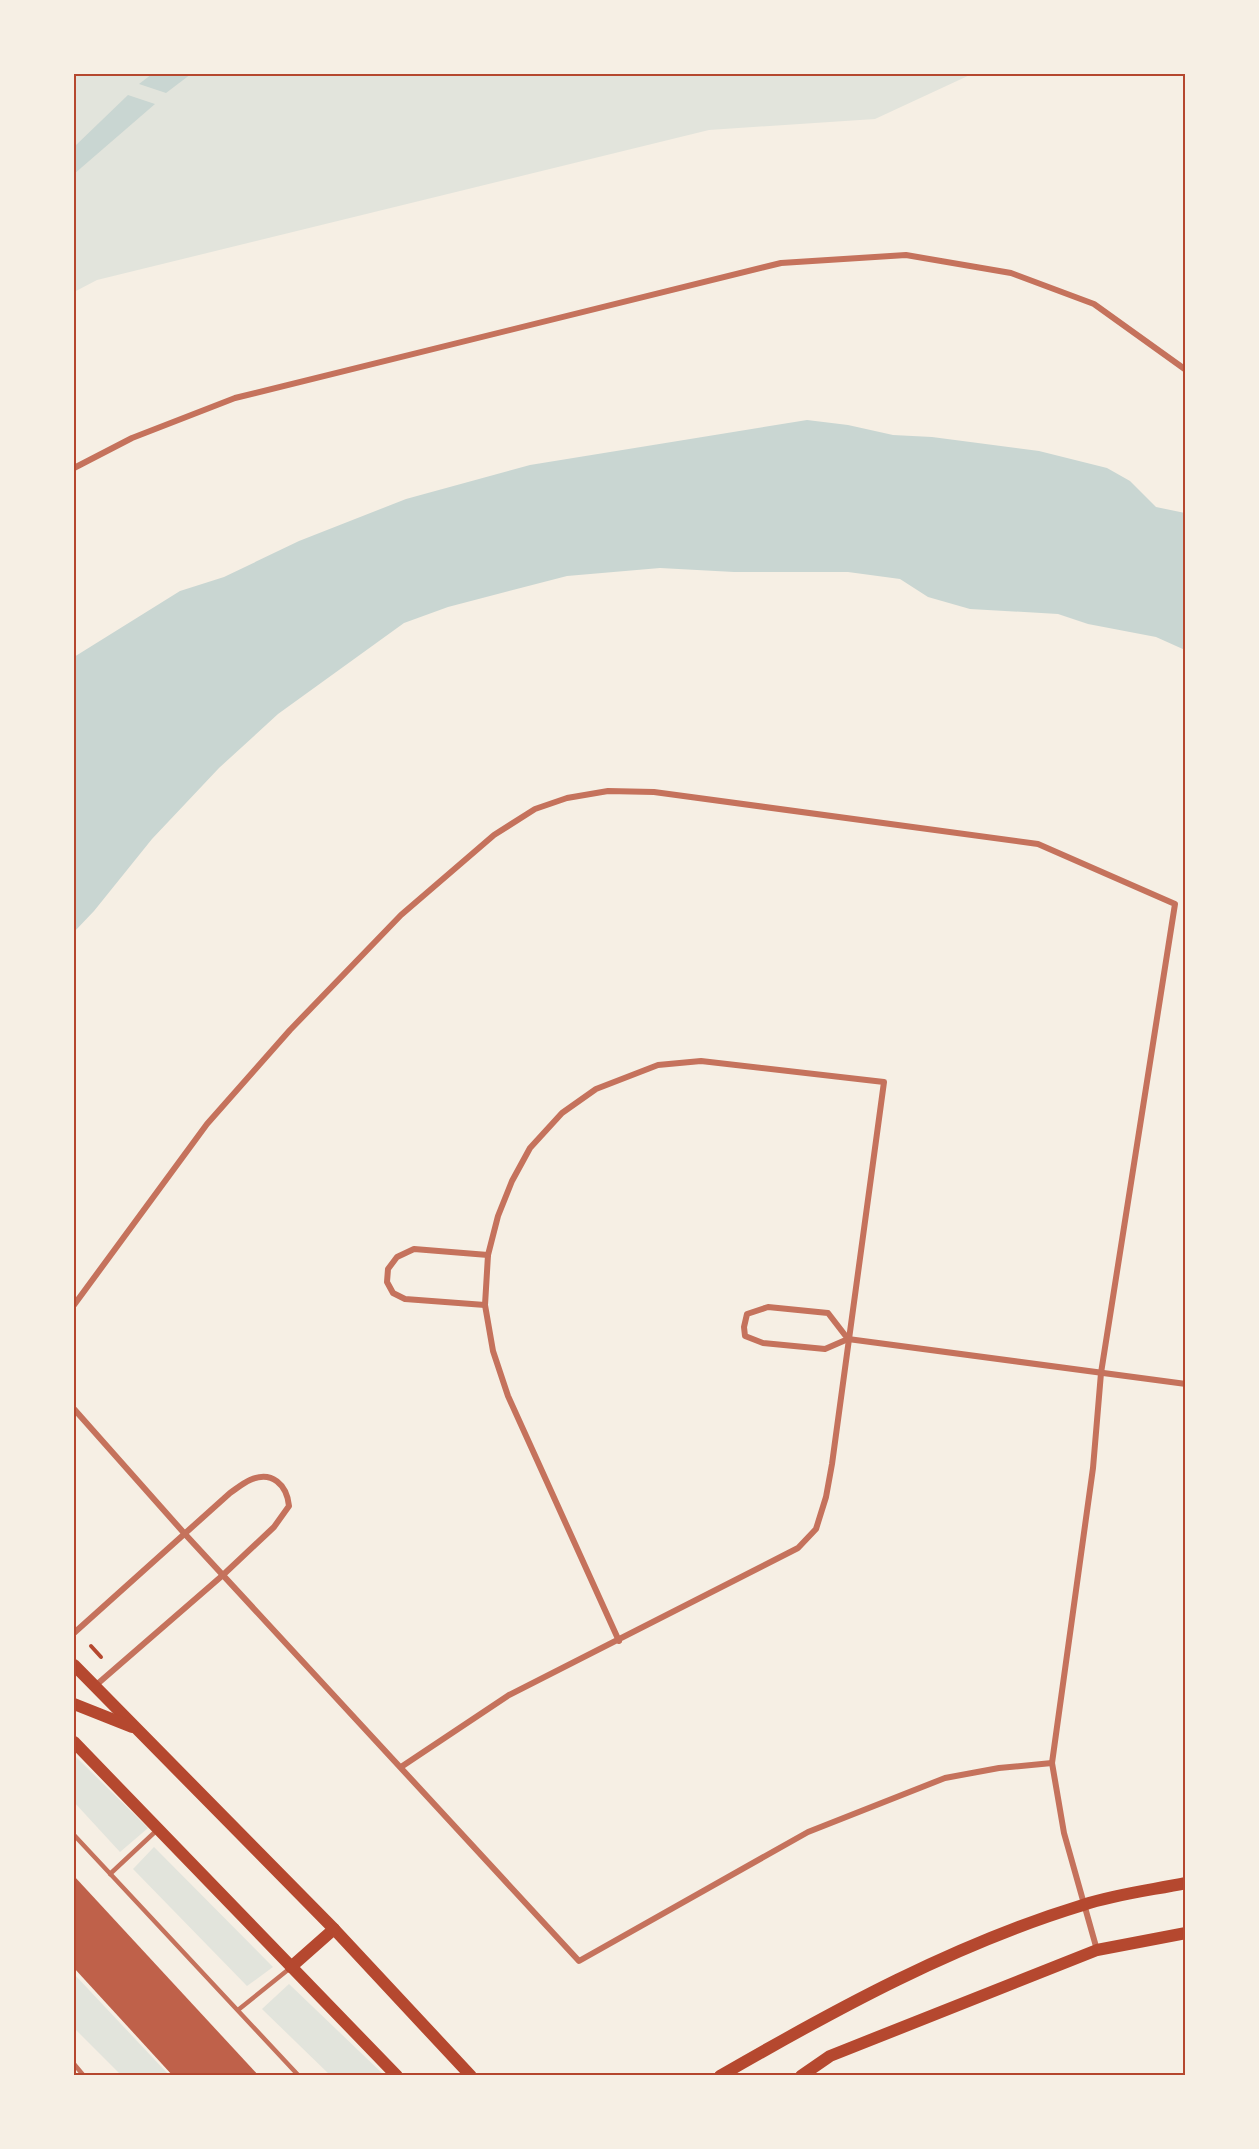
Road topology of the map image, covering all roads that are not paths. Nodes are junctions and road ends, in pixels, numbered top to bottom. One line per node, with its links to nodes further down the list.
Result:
1 (1185, 370): 2 (street)
2 (74, 468)
3 (488, 1254): 5 (street); 5 (street); 6 (street)
4 (74, 1305): 7 (street)
5 (485, 1305): 13 (street)
6 (848, 1339): 6 (street); 7 (street); 13 (street)
7 (1101, 1372): 8 (street); 20 (street)
8 (1185, 1384)
9 (74, 1409): 10 (street)
10 (184, 1533): 11 (street); 11 (street); 12 (street)
11 (223, 1575): 16 (street); 21 (street)
12 (74, 1633)
13 (619, 1641): 21 (street)
14 (74, 1665): 16 (main road)
15 (74, 1677): 16 (main road)
16 (94, 1686): 18 (main road)
17 (74, 1704): 18 (main road)
18 (136, 1729): 27 (main road)
19 (74, 1742): 22 (main road)
20 (1052, 1763): 21 (street); 26 (street)
21 (401, 1767)
22 (158, 1830): 24 (lane); 30 (main road)
23 (74, 1835): 24 (lane)
24 (110, 1874): 31 (lane)
25 (1185, 1883): 26 (main road)
26 (1084, 1904): 29 (street); 37 (main road)
27 (334, 1929): 30 (main road); 36 (main road)
28 (1185, 1933): 29 (main road)
29 (1097, 1950): 38 (main road)
30 (291, 1967): 31 (lane); 35 (main road)
31 (238, 2010): 34 (lane)
32 (74, 2064): 33 (lane)
33 (84, 2076)
34 (299, 2076)
35 (397, 2076)
36 (471, 2076)
37 (720, 2076)
38 (801, 2076)

